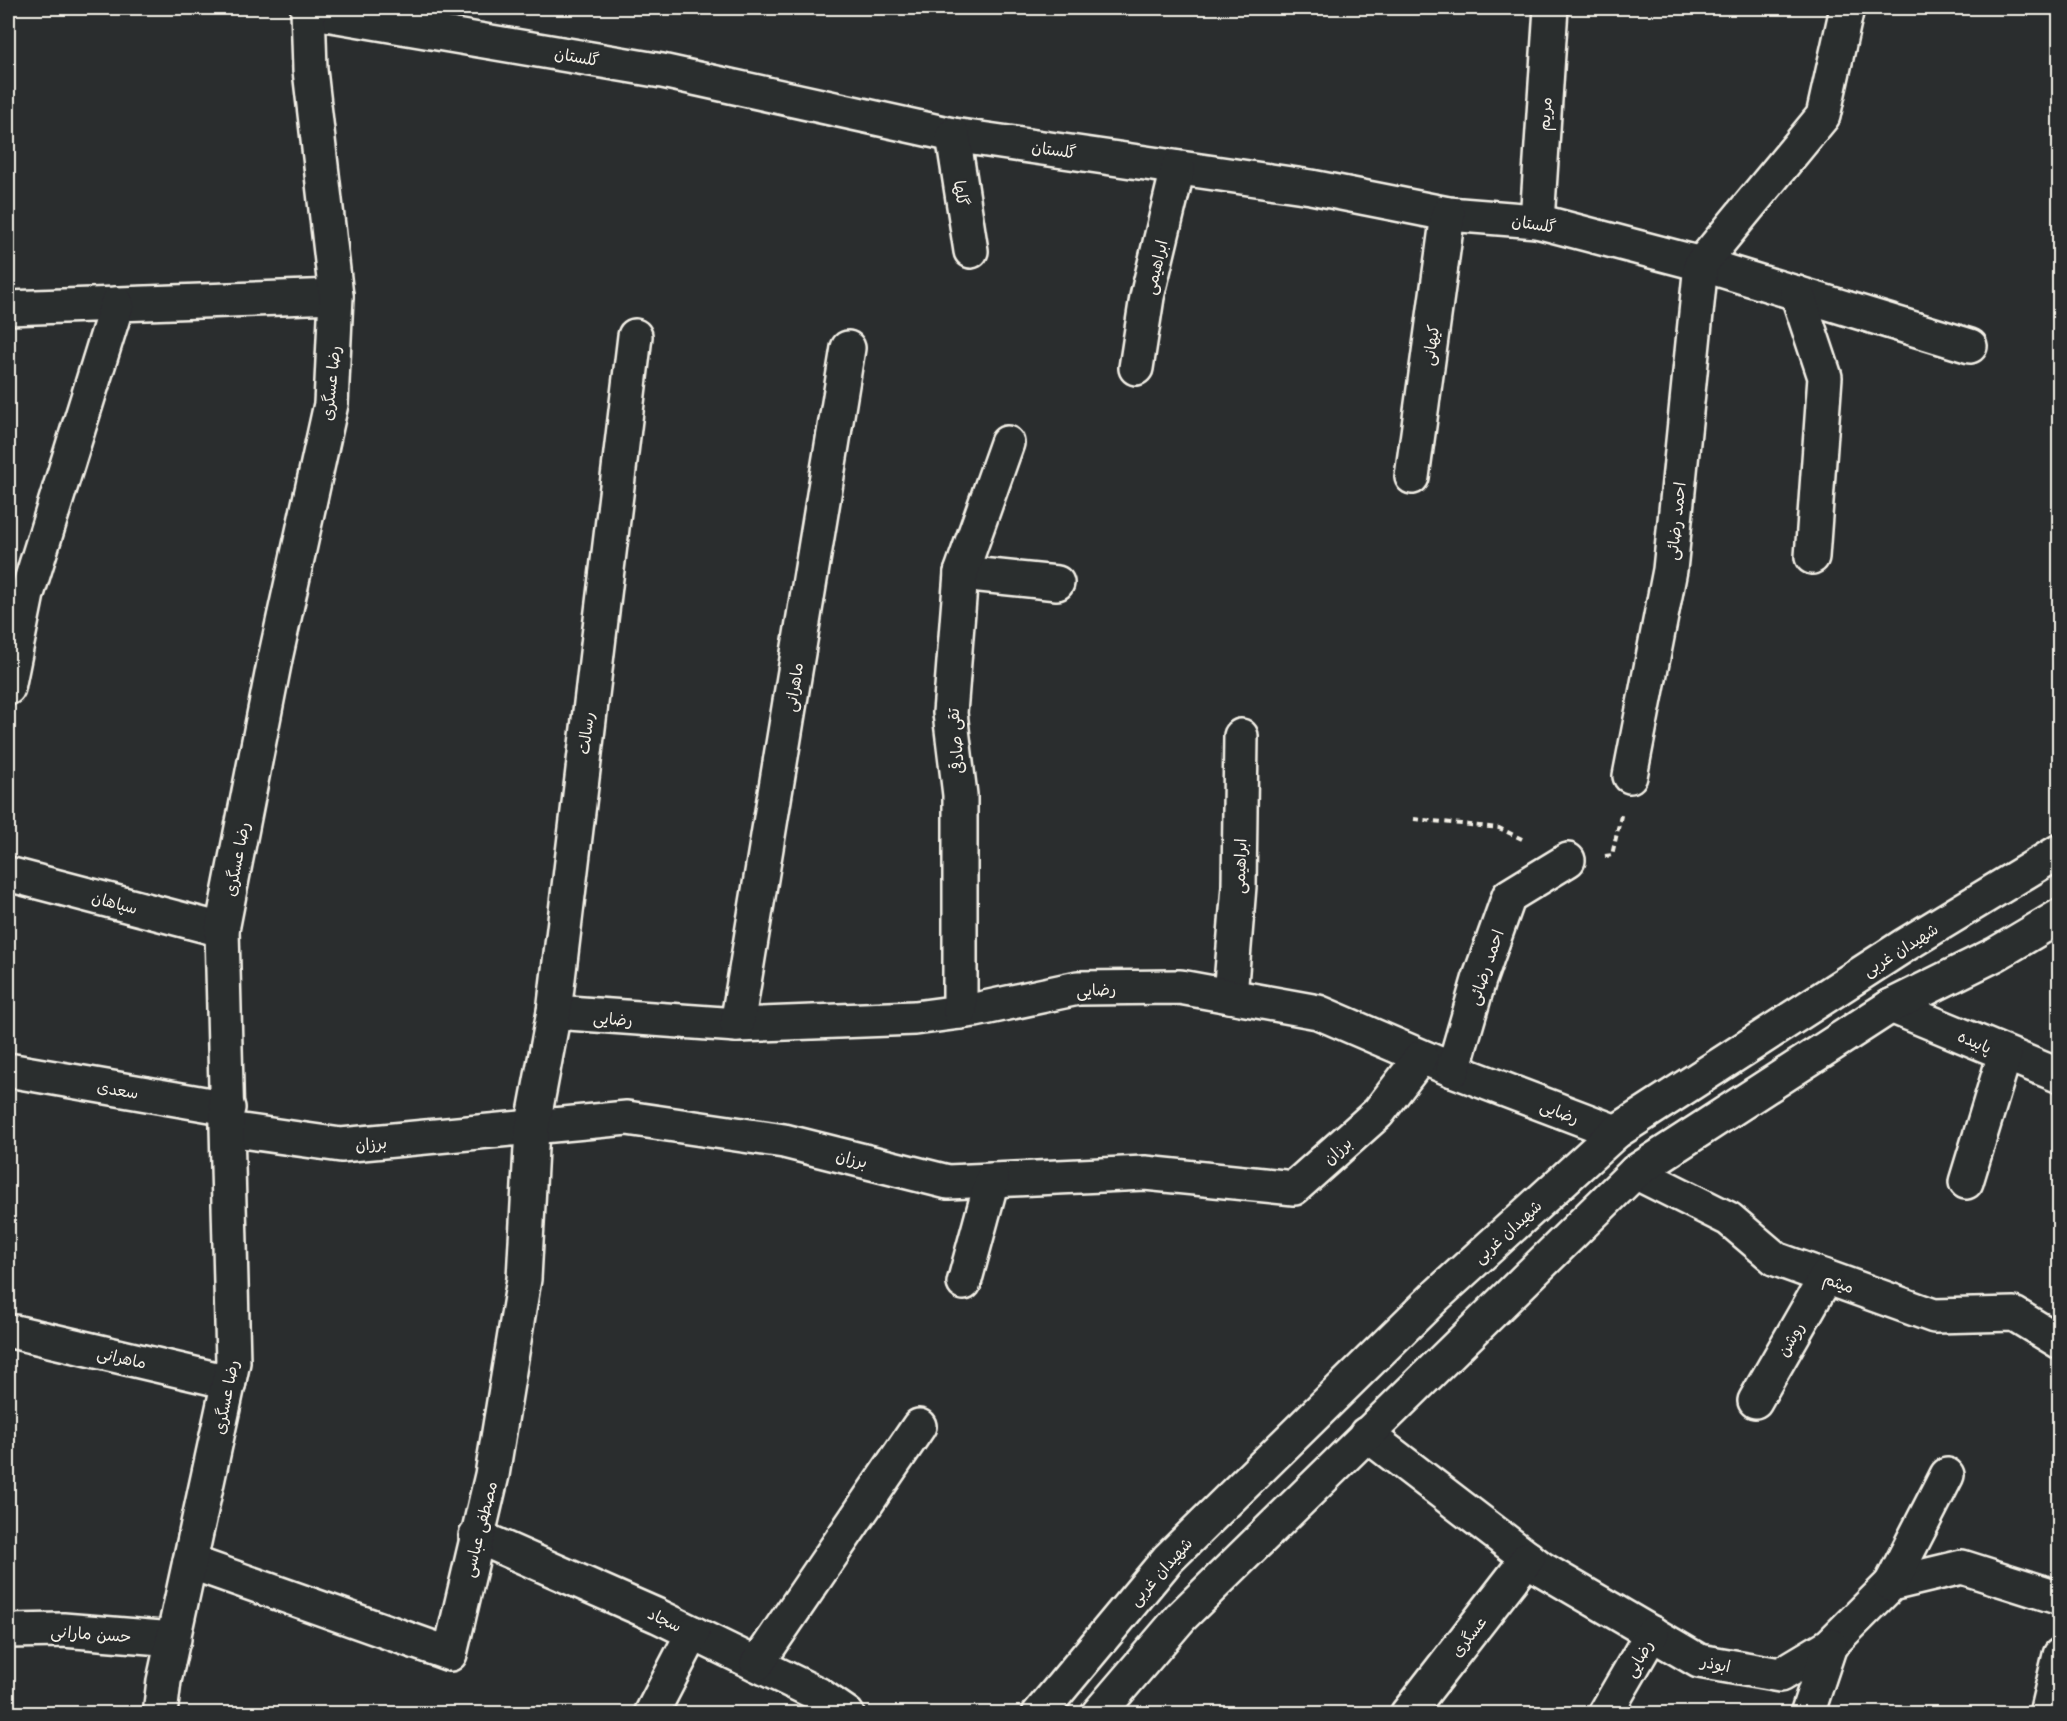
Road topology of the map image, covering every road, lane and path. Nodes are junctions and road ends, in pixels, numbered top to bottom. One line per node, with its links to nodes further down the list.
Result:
1 (1551, 8): 7 (street, مریم)
2 (1847, 8): 9 (street)
3 (308, 9): 4 (street, گلستان); 11 (street, رضا عسگری)
4 (953, 135): 5 (street, گلستان); 8 (street, گلها)
5 (1178, 168): 6 (street, گلستان); 17 (street, ابراهیمی)
6 (1448, 214): 7 (street, گلستان); 19 (street, کیهانی)
7 (1538, 221): 9 (street, گلستان)
8 (970, 251)
9 (1701, 264): 10 (street, گلستان); 25 (street, احمد رضائی)
10 (1797, 293): 15 (street, گلستان); 20 (street)
11 (336, 296): 12 (street); 30 (street, رضا عسگری)
12 (117, 304): 13 (street); 23 (street)
13 (8, 308)
14 (635, 336): 33 (street, رسالت)
15 (1970, 346)
16 (848, 348): 35 (street, ماهرانی)
17 (1136, 368)
18 (1007, 442): 21 (street, تقی صادقی)
19 (1412, 477)
20 (1812, 557)
21 (961, 573): 22 (street); 34 (street, تقی صادقی)
22 (1058, 583)
23 (8, 688)
24 (1241, 736): 31 (street, ابراهیمی)
25 (1630, 776)
26 (2060, 851): 43 (street, شهیدان غربی)
27 (1568, 860): 39 (street, احمد رضائی)
28 (8, 874): 30 (street, سپاهان)
29 (2060, 916): 32 (street)
30 (222, 930): 41 (street, رضا عسگری)
31 (1230, 996): 34 (street, رضایی); 37 (street, رضایی)
32 (1891, 1006): 36 (street, پابیده); 44 (street)
33 (554, 1012): 35 (street, رضایی); 42 (street, رسالت)
34 (960, 1012): 35 (street, رضایی)
35 (737, 1025)
36 (2005, 1054): 40 (street, پابیده); 46 (street)
37 (1421, 1057): 39 (street, رضایی); 45 (street, برزان)
38 (8, 1070): 41 (street, سعدی)
39 (1453, 1070): 43 (street, رضایی)
40 (2060, 1077)
41 (228, 1119): 42 (street, برزان); 51 (street, رضا عسگری)
42 (532, 1129): 45 (street, برزان); 56 (street, مصطفی عباسی)
43 (1616, 1132): 71 (street, شهیدان غربی)
44 (1635, 1172): 47 (street, میثم); 54 (street)
45 (992, 1180): 48 (street)
46 (1966, 1182)
47 (1826, 1277): 50 (street, میثم); 52 (street, روشن)
48 (964, 1283)
49 (15, 1332): 51 (street, ماهرانی)
50 (2060, 1342)
51 (229, 1382): 58 (street, رضا عسگری)
52 (1755, 1401)
53 (919, 1426): 67 (street)
54 (1366, 1434): 57 (street, ابوذر); 72 (street)
55 (1947, 1475): 59 (street)
56 (476, 1536): 58 (street, مصطفی عباسی); 62 (street, سجاد)
57 (1528, 1558): 63 (street, ابوذر); 73 (street, عسگری)
58 (190, 1562): 64 (street, رضا عسگری)
59 (1891, 1584): 60 (street); 65 (street, ابوذر)
60 (2060, 1598)
61 (8, 1630): 64 (street, حسن مارانی)
62 (693, 1633): 67 (street, سجاد); 69 (street)
63 (1652, 1633): 65 (street, ابوذر); 74 (street, رضایی)
64 (174, 1639): 68 (street, رضا عسگری)
65 (1830, 1645): 75 (street)
66 (2060, 1654): 76 (street)
67 (758, 1664): 70 (street, سجاد)
68 (160, 1713)
69 (651, 1713)
70 (847, 1713)
71 (1039, 1713)
72 (1098, 1713)
73 (1407, 1713)
74 (1605, 1713)
75 (1808, 1713)
76 (2046, 1713)

